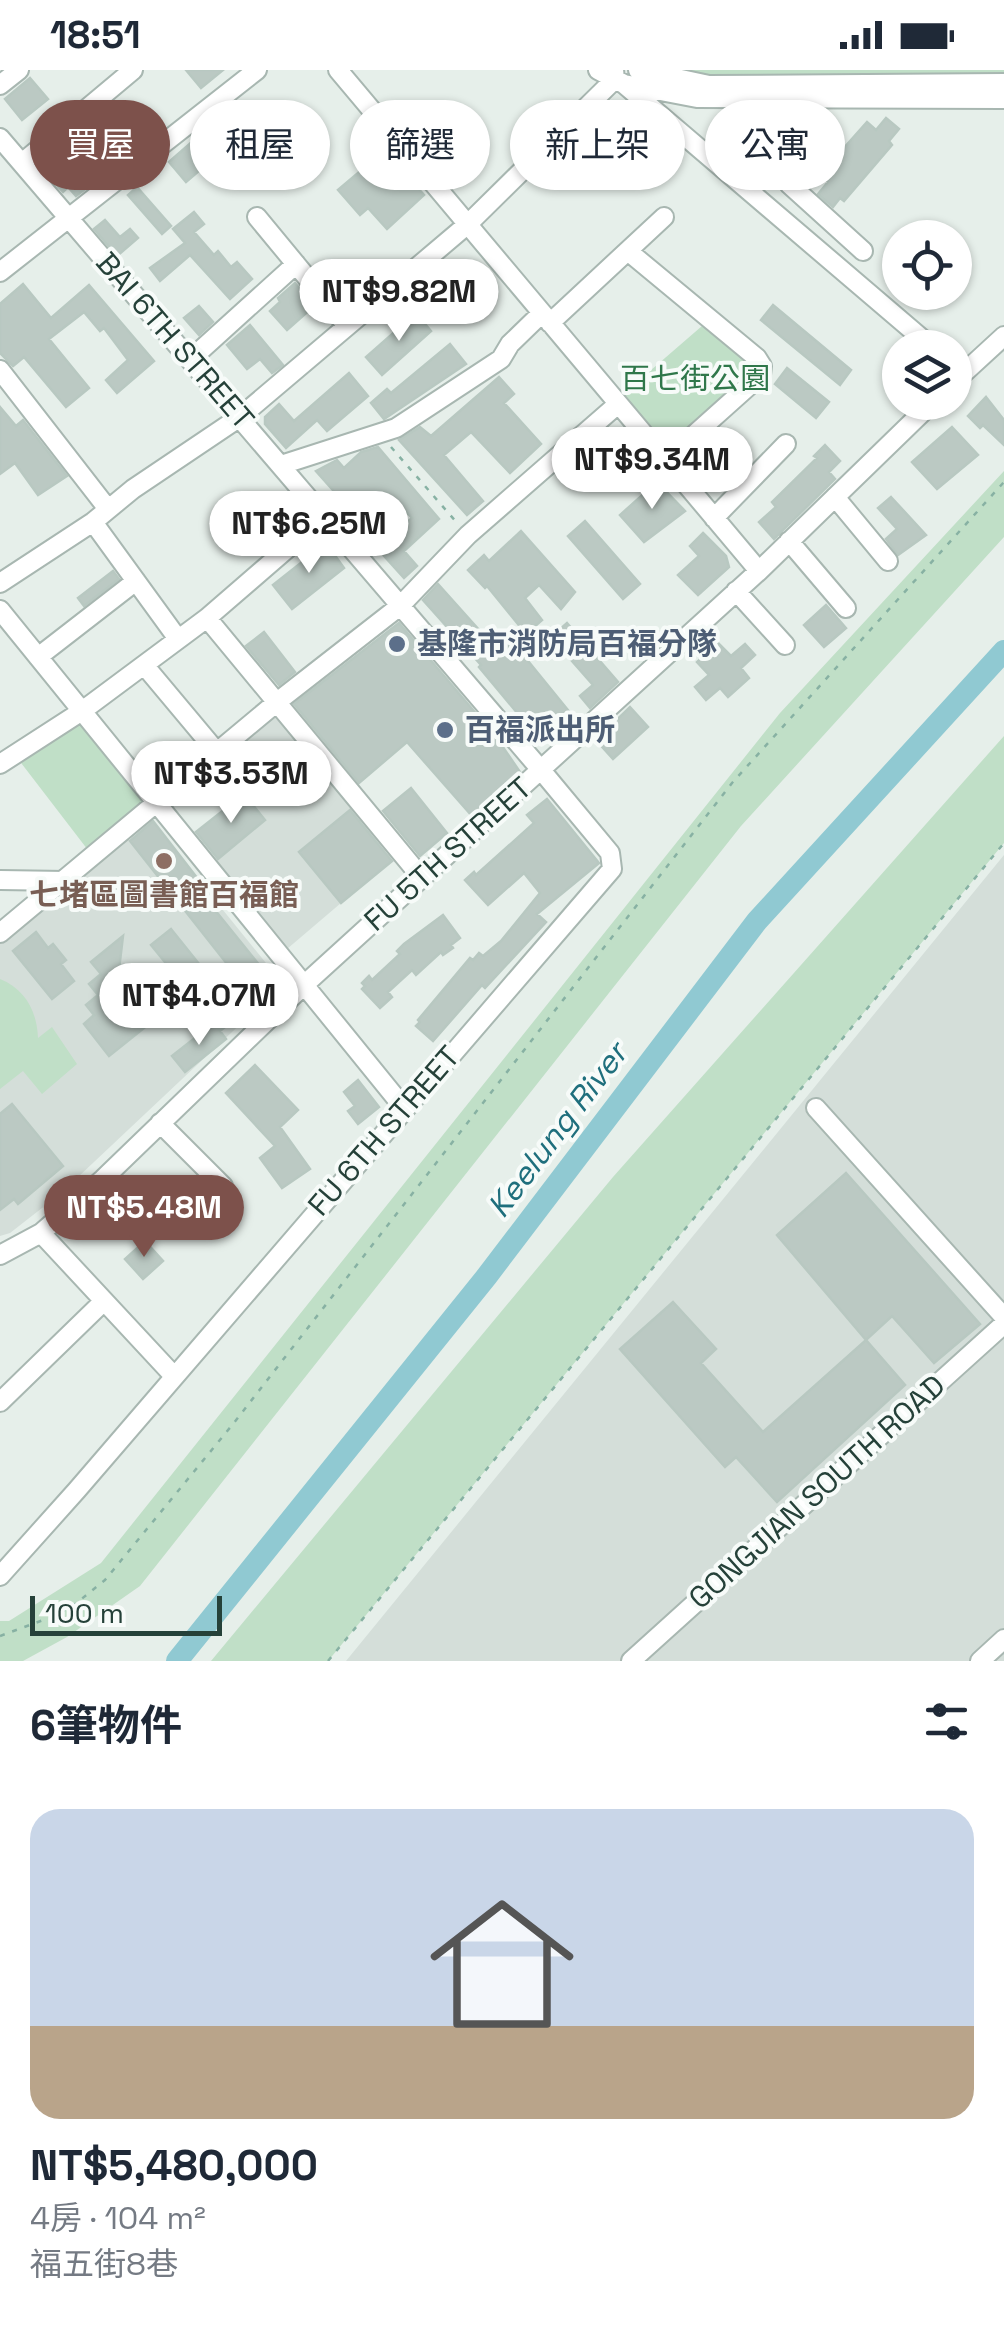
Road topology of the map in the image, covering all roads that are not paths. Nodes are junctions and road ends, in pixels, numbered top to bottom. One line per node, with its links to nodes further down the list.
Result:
1 (19, 70): 8 (street)
2 (133, 70): 12 (street)
3 (257, 70): 13 (street)
4 (338, 70): 16 (street)
5 (638, 70): 9 (street)
6 (613, 76): 9 (street); 16 (street); 23 (street)
7 (1004, 84): 9 (street)
8 (0, 86)
9 (802, 92): 10 (street); 17 (street)
10 (1004, 99)
11 (0, 138): 12 (street, BAI 6TH STREET)
12 (22, 163): 13 (street, BAI 6TH STREET)
13 (69, 217): 20 (street); 25 (street, BAI 6TH STREET)
14 (257, 217): 19 (street)
15 (664, 217): 18 (street)
16 (468, 224): 21 (street); 22 (street)
17 (863, 251)
18 (630, 252): 21 (street); 32 (street)
19 (296, 264): 22 (street); 25 (street)
20 (0, 272)
21 (546, 318): 28 (street); 33 (street)
22 (347, 326): 29 (street)
23 (912, 330)
24 (1004, 336): 26 (street)
25 (191, 359): 29 (street, BAI 6TH STREET)
26 (972, 362)
27 (0, 370): 35 (street)
28 (618, 404): 32 (street); 45 (street)
29 (240, 416): 33 (street, BAI 6TH STREET); 35 (street)
30 (914, 420): 34 (street, FU 5TH STREET)
31 (786, 444): 37 (street)
32 (666, 460): 37 (street)
33 (281, 465): 36 (street, BAI 6TH STREET)
34 (835, 497): 39 (street, FU 5TH STREET); 40 (street)
35 (108, 509): 38 (street)
36 (325, 516): 45 (street, BAI 6TH STREET); 48 (street)
37 (714, 518): 41 (street)
38 (93, 522): 42 (street); 43 (street)
39 (790, 541): 41 (street, FU 5TH STREET); 46 (street)
40 (888, 562)
41 (759, 571): 44 (street, FU 5TH STREET)
42 (136, 581): 49 (street); 51 (street)
43 (0, 584)
44 (736, 591): 50 (street); 57 (street, FU 5TH STREET)
45 (400, 606): 53 (street); 57 (street, BAI 6TH STREET)
46 (846, 608)
47 (0, 610): 51 (street)
48 (207, 618): 49 (street); 53 (street)
49 (178, 639): 52 (street)
50 (785, 644)
51 (38, 657): 54 (street)
52 (144, 665): 54 (street); 55 (street)
53 (276, 702): 55 (street); 60 (street)
54 (82, 711): 56 (street); 58 (street)
55 (216, 751): 58 (street)
56 (0, 764)
57 (542, 770): 59 (street, BAI 6TH STREET); 60 (street, FU 5TH STREET)
58 (156, 802): 62 (street); 64 (street)
59 (612, 869): 65 (street, FU 6TH STREET)
60 (422, 878): 64 (street, FU 5TH STREET)
61 (0, 880): 62 (street)
62 (66, 881): 63 (street)
63 (0, 933)
64 (304, 984): 65 (street); 67 (street, FU 5TH STREET)
65 (404, 1108): 73 (street, FU 6TH STREET)
66 (816, 1108): 72 (street)
67 (160, 1123): 68 (street); 69 (street, FU 5TH STREET)
68 (223, 1186)
69 (41, 1233): 70 (street, FU 5TH STREET); 71 (street)
70 (0, 1254)
71 (104, 1300): 73 (street); 74 (street)
72 (1004, 1320): 77 (street, GONGJIAN SOUTH ROAD)
73 (174, 1376): 75 (street, FU 6TH STREET)
74 (0, 1402)
75 (0, 1576)
76 (1004, 1639): 78 (street)
77 (630, 1661)
78 (980, 1661)

